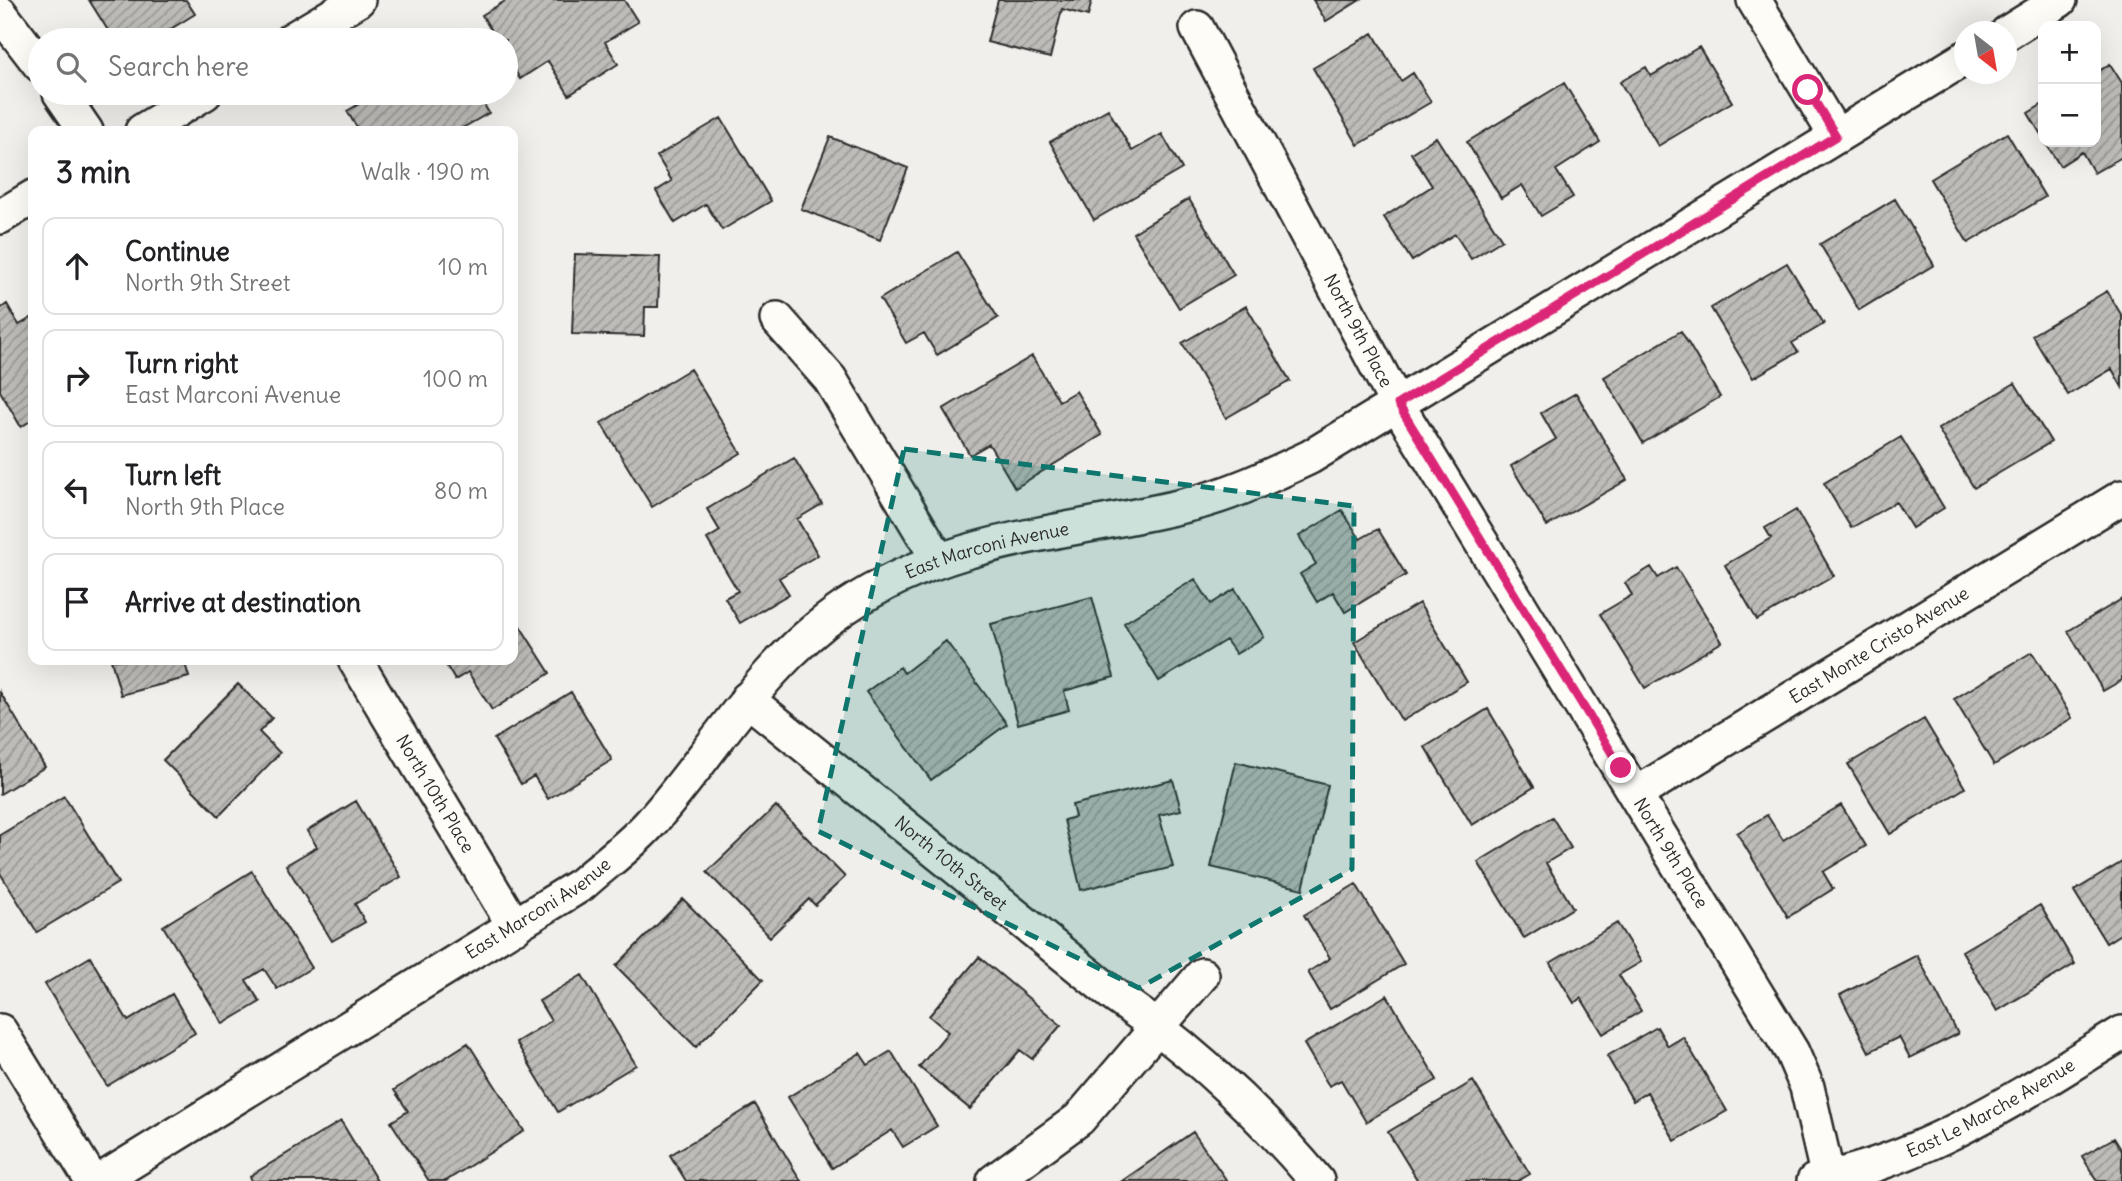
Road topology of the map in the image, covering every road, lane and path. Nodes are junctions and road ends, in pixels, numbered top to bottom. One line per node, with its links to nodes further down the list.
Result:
1 (358, 0): 6 (street)
2 (1754, 0): 14 (street)
3 (2060, 0): 5 (street)
4 (0, 13): 8 (street)
5 (2017, 27)
6 (311, 28)
7 (1197, 28): 18 (street, North 9th Place)
8 (28, 49)
9 (1954, 65): 14 (street, East Marconi Avenue)
10 (68, 105): 12 (street)
11 (185, 105): 13 (street)
12 (83, 126)
13 (150, 126)
14 (1836, 136): 18 (street, East Marconi Avenue)
15 (28, 200): 16 (street)
16 (0, 217)
17 (777, 319): 20 (street)
18 (1398, 404): 20 (street, East Marconi Avenue); 23 (street, North 9th Place)
19 (2122, 497): 23 (street, East Monte Cristo Avenue)
20 (938, 559): 22 (street, East Marconi Avenue)
21 (358, 665): 24 (street, North 10th Place)
22 (747, 699): 24 (street, East Marconi Avenue); 26 (street, North 10th Street)
23 (1636, 794): 29 (street, North 9th Place)
24 (515, 927): 31 (street, East Marconi Avenue)
25 (1202, 975): 26 (street)
26 (1158, 1027): 32 (street); 33 (street, North 10th Street)
27 (0, 1031): 30 (street)
28 (2122, 1033): 29 (street, East Le Marche Avenue)
29 (1821, 1180)
30 (92, 1181)
31 (100, 1181)
32 (994, 1181)
33 (1317, 1181)

